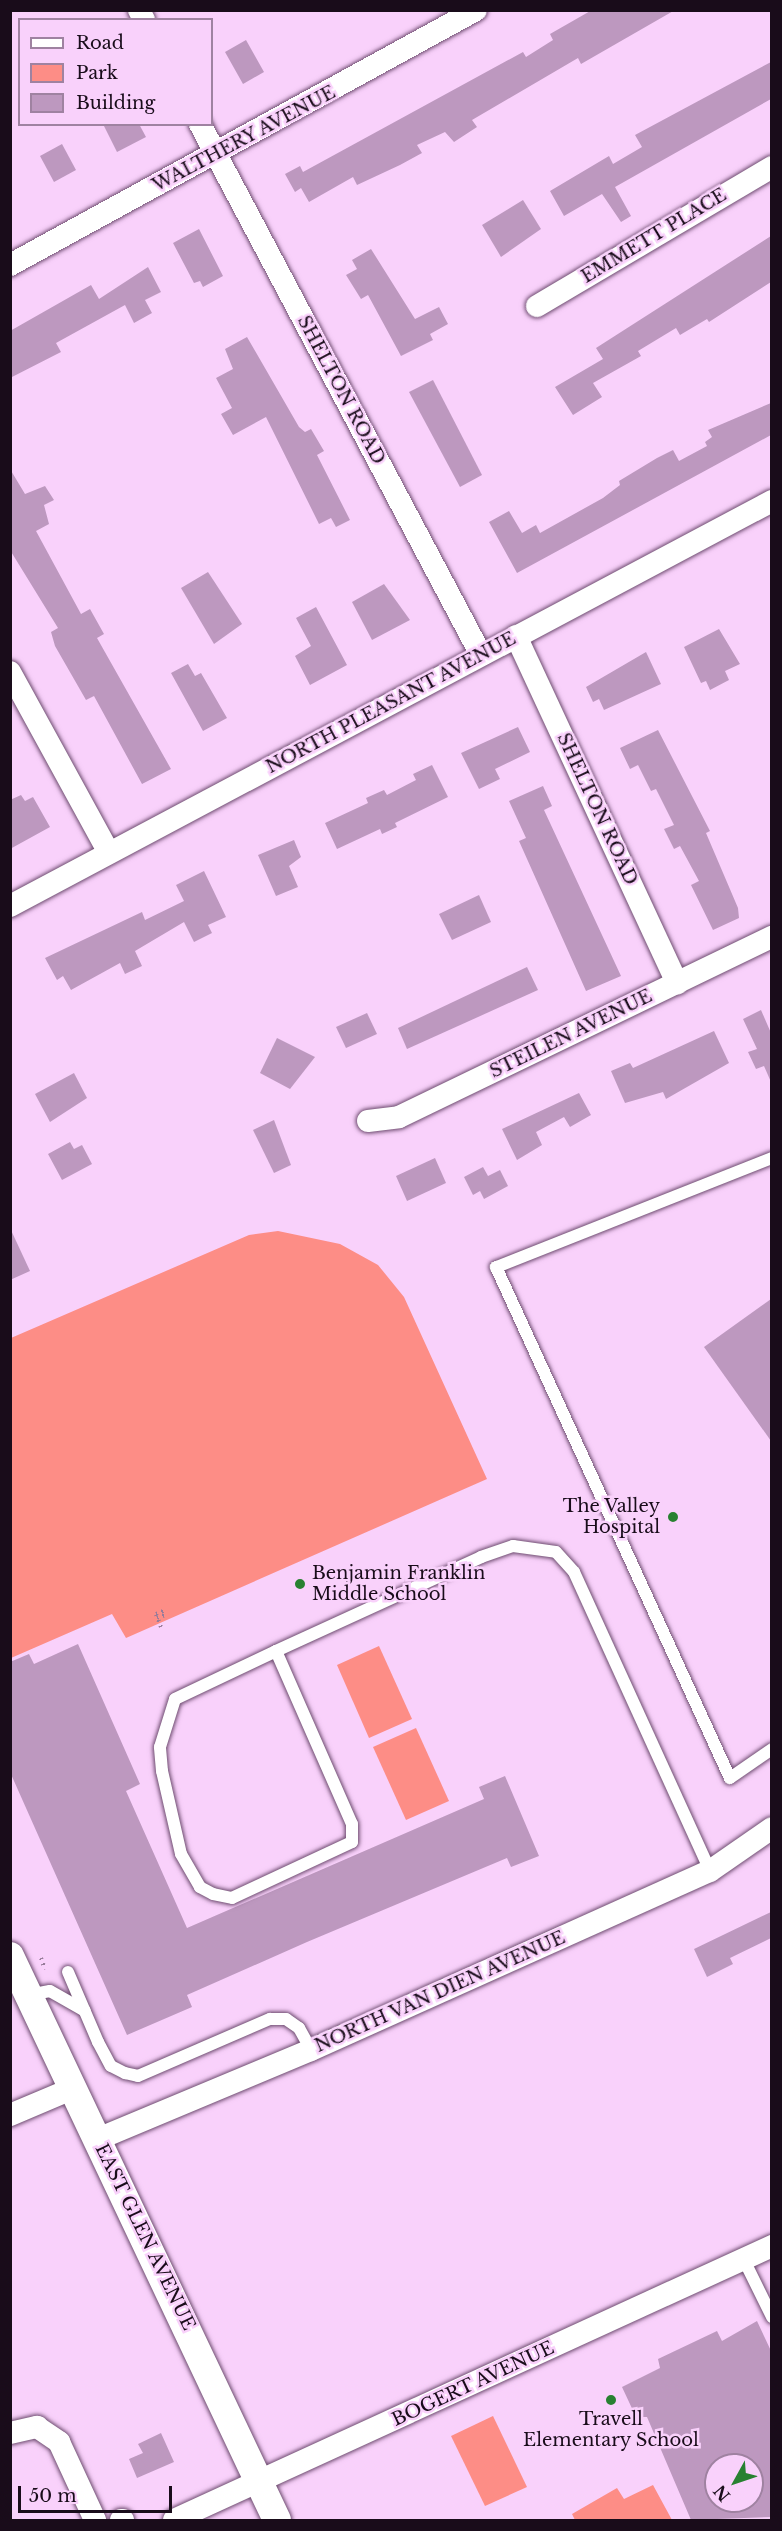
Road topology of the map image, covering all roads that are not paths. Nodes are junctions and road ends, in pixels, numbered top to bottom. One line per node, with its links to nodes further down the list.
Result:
1 (476, 10): 3 (street, WALTHERY AVENUE)
2 (201, 126): 3 (street, SHELTON ROAD)
3 (216, 154): 5 (street, WALTHERY AVENUE); 9 (street, SHELTON ROAD)
4 (771, 167): 6 (street, EMMETT PLACE)
5 (10, 265)
6 (537, 306)
7 (771, 501): 8 (street, NORTH PLEASANT AVENUE)
8 (516, 636): 9 (street, NORTH PLEASANT AVENUE); 14 (street, SHELTON ROAD)
9 (481, 655): 11 (street, NORTH PLEASANT AVENUE)
10 (10, 672): 11 (street)
11 (109, 853): 12 (street, NORTH PLEASANT AVENUE)
12 (10, 906)
13 (771, 937): 14 (street, STEILEN AVENUE)
14 (677, 983): 15 (street, STEILEN AVENUE)
15 (368, 1121)
16 (771, 1158): 18 (lane)
17 (276, 1651): 17 (lane); 20 (lane)
18 (771, 1749)
19 (771, 1828): 20 (street, NORTH VAN DIEN AVENUE)
20 (710, 1871): 25 (street, NORTH VAN DIEN AVENUE)
21 (10, 1956): 23 (street, EAST GLEN AVENUE)
22 (68, 1972): 24 (lane)
23 (29, 1995): 24 (lane); 26 (street, EAST GLEN AVENUE)
24 (88, 2014): 25 (lane)
25 (311, 2050): 28 (street, NORTH VAN DIEN AVENUE)
26 (74, 2088): 27 (street); 28 (street, EAST GLEN AVENUE)
27 (10, 2115)
28 (98, 2139): 33 (street, EAST GLEN AVENUE)
29 (771, 2246): 30 (street, BOGERT AVENUE)
30 (744, 2260): 31 (lane); 33 (street, BOGERT AVENUE)
31 (771, 2317)
32 (10, 2433): 34 (street)
33 (259, 2483): 35 (street, BOGERT AVENUE); 36 (street, EAST GLEN AVENUE)
34 (95, 2520)
35 (174, 2520)
36 (277, 2520)

